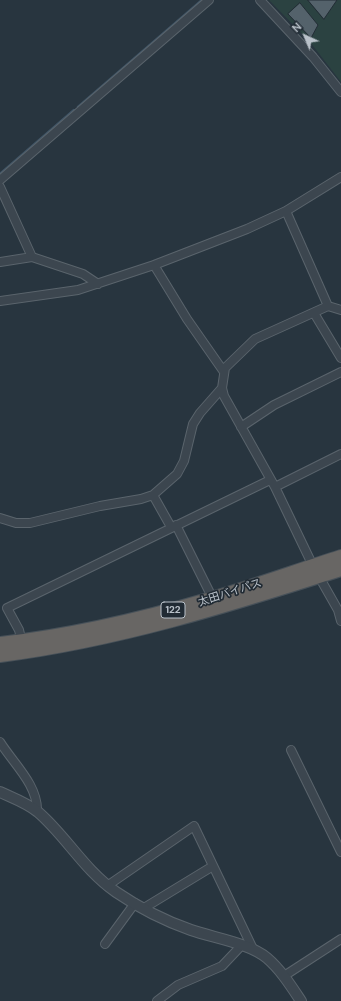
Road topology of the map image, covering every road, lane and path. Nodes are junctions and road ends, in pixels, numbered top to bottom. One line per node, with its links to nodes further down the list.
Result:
1 (209, 0): 5 (street)
2 (260, 0): 3 (street)
3 (341, 92)
4 (341, 177): 7 (street)
5 (0, 180)
6 (0, 187): 8 (street)
7 (286, 211): 10 (street); 13 (street)
8 (32, 256): 9 (street); 11 (street)
9 (0, 262)
10 (154, 265): 11 (street); 17 (street)
11 (98, 284): 12 (street)
12 (0, 301)
13 (328, 306): 14 (street); 15 (street)
14 (341, 310)
15 (314, 313): 16 (street); 17 (street)
16 (341, 358)
17 (224, 372): 19 (street)
18 (341, 372): 20 (street)
19 (222, 388): 20 (street); 23 (street)
20 (241, 427): 22 (street)
21 (341, 454): 22 (street)
22 (272, 483): 25 (street); 28 (street)
23 (153, 495): 24 (street); 25 (street)
24 (0, 518)
25 (173, 526): 29 (street); 31 (street)
26 (341, 557): 28 (highway, 太田バイパス / 122)
27 (341, 569): 28 (highway, 太田バイパス / 122)
28 (316, 571): 29 (highway, 太田バイパス / 122); 30 (street); 33 (highway, 太田バイパス / 122)
29 (213, 599): 31 (highway, 太田バイパス / 122)
30 (341, 621)
31 (22, 642): 32 (highway, 太田バイパス / 122)
32 (0, 644)
33 (0, 655)
34 (0, 742): 37 (street)
35 (291, 750): 38 (street)
36 (0, 792): 37 (street)
37 (37, 811): 40 (street)
38 (341, 852)
39 (213, 866): 40 (street); 41 (street); 45 (street)
40 (107, 886): 41 (street)
41 (140, 905): 43 (street); 44 (street)
42 (341, 939): 46 (street)
43 (106, 944)
44 (241, 946): 45 (street); 47 (street)
45 (254, 950): 46 (street)
46 (284, 976): 48 (street)
47 (157, 1001)
48 (301, 1001)

